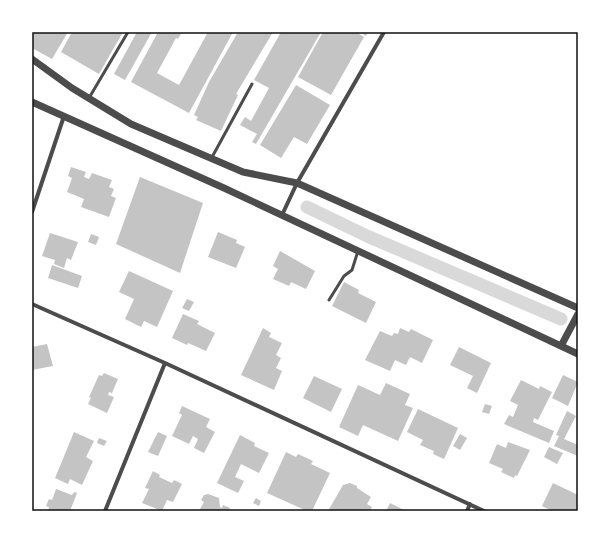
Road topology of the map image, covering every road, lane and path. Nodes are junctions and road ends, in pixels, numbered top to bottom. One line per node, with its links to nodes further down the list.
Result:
1 (128, 32): 5 (lane)
2 (384, 32): 9 (street)
3 (32, 59): 5 (street)
4 (252, 84): 8 (lane)
5 (89, 98): 8 (street)
6 (32, 102): 7 (street)
7 (64, 116): 10 (street); 11 (street)
8 (211, 159): 9 (street)
9 (297, 183): 11 (street); 15 (street)
10 (32, 212)
11 (282, 216): 12 (street)
12 (358, 251): 13 (lane); 17 (street)
13 (329, 300)
14 (32, 304): 19 (street)
15 (578, 308)
16 (578, 314): 17 (street)
17 (561, 346): 18 (street)
18 (578, 354)
19 (165, 363): 20 (street); 21 (street)
20 (470, 504): 22 (street); 23 (street)
21 (105, 511)
22 (467, 511)
23 (484, 511)

